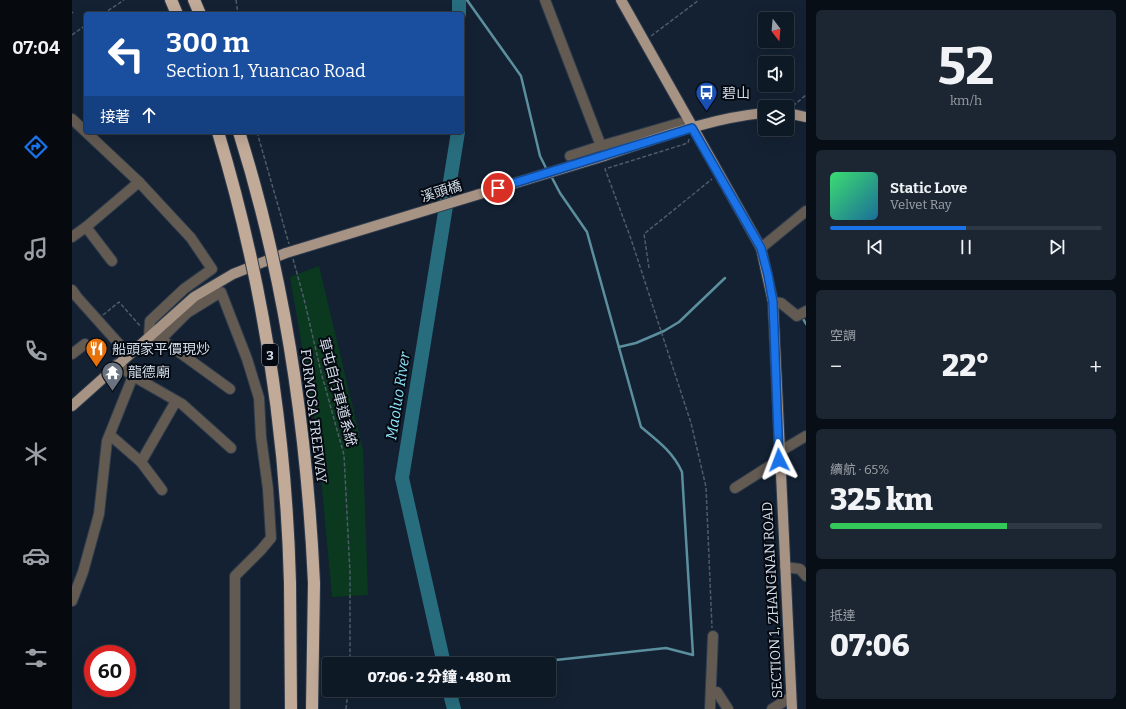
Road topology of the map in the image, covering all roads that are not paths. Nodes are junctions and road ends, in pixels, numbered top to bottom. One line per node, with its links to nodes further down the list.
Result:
1 (171, 0): 5 (highway)
2 (194, 0): 6 (highway)
3 (545, 0): 16 (lane)
4 (621, 0): 11 (main road, SECTION 1, ZHANGNAN ROAD)
5 (176, 12)
6 (199, 12)
7 (794, 112): 9 (main road)
8 (758, 114): 11 (main road, 溪頭橋)
9 (806, 117)
10 (72, 119): 12 (lane)
11 (692, 128): 16 (main road, 溪頭橋); 22 (main road, SECTION 1, ZHANGNAN ROAD)
12 (84, 130)
13 (88, 134): 18 (lane)
14 (219, 134): 50 (highway, 3, bridge)
15 (240, 134): 51 (highway, FORMOSA FREEWAY / 3, bridge)
16 (602, 151): 17 (lane); 27 (main road, 溪頭橋, bridge)
17 (570, 156)
18 (139, 182): 20 (lane); 27 (lane)
19 (806, 211): 22 (lane)
20 (86, 227): 21 (lane); 23 (lane)
21 (72, 237)
22 (761, 248): 25 (main road, SECTION 1, ZHANGNAN ROAD)
23 (112, 260)
24 (72, 290): 30 (lane)
25 (773, 302): 26 (lane); 39 (main road, SECTION 1, ZHANGNAN ROAD)
26 (806, 312)
27 (149, 337): 30 (main road, 溪頭橋); 33 (lane); 49 (lane)
28 (85, 344): 29 (lane)
29 (72, 354)
30 (128, 354): 31 (main road, 溪頭橋)
31 (118, 364): 32 (lane); 35 (main road, 溪頭橋)
32 (133, 376): 34 (lane); 36 (lane)
33 (230, 389)
34 (176, 401): 38 (lane); 40 (lane)
35 (72, 405)
36 (110, 435): 40 (lane); 45 (lane)
37 (806, 436): 39 (lane)
38 (231, 448)
39 (779, 456): 41 (lane); 43 (main road, SECTION 1, ZHANGNAN ROAD)
40 (141, 462): 42 (lane)
41 (735, 488)
42 (162, 490)
43 (785, 567): 44 (lane); 48 (main road, SECTION 1, ZHANGNAN ROAD)
44 (806, 576)
45 (72, 601)
46 (713, 636): 52 (lane)
47 (717, 692): 53 (lane)
48 (791, 697): 54 (lane); 55 (main road, SECTION 1, ZHANGNAN ROAD)
49 (235, 709)
50 (291, 709)
51 (312, 709)
52 (710, 709)
53 (728, 709)
54 (772, 709)
55 (792, 709)

